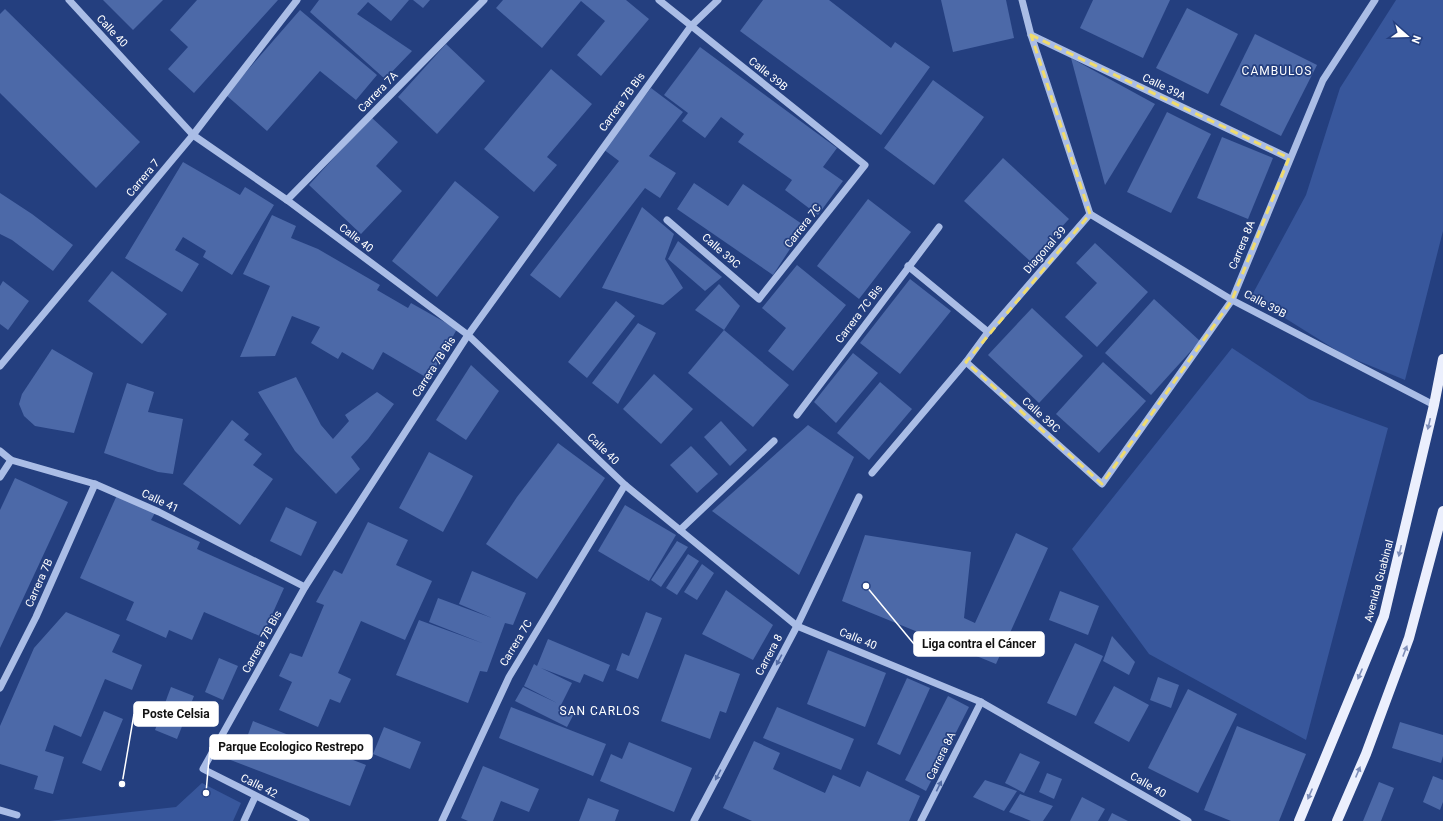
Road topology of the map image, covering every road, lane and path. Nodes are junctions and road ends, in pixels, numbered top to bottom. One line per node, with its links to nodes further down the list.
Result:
1 (69, 0): 10 (street, Calle 40)
2 (297, 0): 10 (street, Carrera 7)
3 (484, 0): 13 (street, Carrera 7A)
4 (659, 0): 8 (street, Calle 39B)
5 (718, 0): 8 (street, Carrera 7B Bis)
6 (1022, 0): 9 (street)
7 (1375, 0): 11 (street, Carrera 8A)
8 (691, 26): 12 (street, Calle 39B); 21 (street, Carrera 7B Bis)
9 (1030, 35): 11 (street, Calle 39A); 14 (street)
10 (193, 135): 13 (street, Calle 40); 24 (street, Carrera 7)
11 (1289, 158): 19 (street, Carrera 8A)
12 (864, 166): 18 (street, Carrera 7C)
13 (287, 200): 21 (street, Calle 40)
14 (1090, 214): 19 (street, Calle 39B); 20 (street, Diagonal 39)
15 (667, 220): 18 (street, Calle 39C)
16 (939, 227): 17 (street, Carrera 7C Bis)
17 (908, 266): 20 (street); 26 (street, Carrera 7C Bis)
18 (759, 299)
19 (1232, 300): 25 (street, Calle 39B); 33 (street, Carrera 8A)
20 (988, 332): 23 (street, Diagonal 39)
21 (468, 335): 34 (street, Calle 40); 38 (street, Carrera 7B Bis)
22 (1443, 359): 25 (main road, Avenida Guabinal)
23 (966, 362): 30 (street, Diagonal 39); 33 (street, Calle 39C)
24 (0, 366)
25 (1434, 405): 52 (main road, Avenida Guabinal, one-way to 52)
26 (797, 416)
27 (774, 441): 37 (street)
28 (0, 451): 29 (street, Calle 41)
29 (11, 460): 31 (street); 32 (street, Calle 41)
30 (872, 473)
31 (0, 477)
32 (95, 484): 38 (street, Calle 41); 40 (street, Carrera 7B)
33 (1102, 484)
34 (625, 485): 37 (street, Calle 40); 49 (street, Carrera 7C)
35 (859, 497): 39 (street, Carrera 8)
36 (1443, 511): 53 (main road, one-way to 36)
37 (680, 530): 39 (street, Calle 40)
38 (305, 587): 42 (street, Carrera 7B Bis)
39 (797, 626): 41 (street, Calle 40); 46 (street, Carrera 8, one-way to 46)
40 (0, 688)
41 (981, 702): 50 (street, Carrera 8A, one-way to 41); 51 (street, Calle 40)
42 (203, 769): 43 (street, Calle 42)
43 (255, 797): 47 (street); 48 (street, Calle 42)
44 (0, 810): 45 (street)
45 (17, 815)
46 (696, 820)
47 (244, 821)
48 (306, 821)
49 (442, 821)
50 (921, 821)
51 (1188, 821)
52 (1299, 821)
53 (1337, 821)

